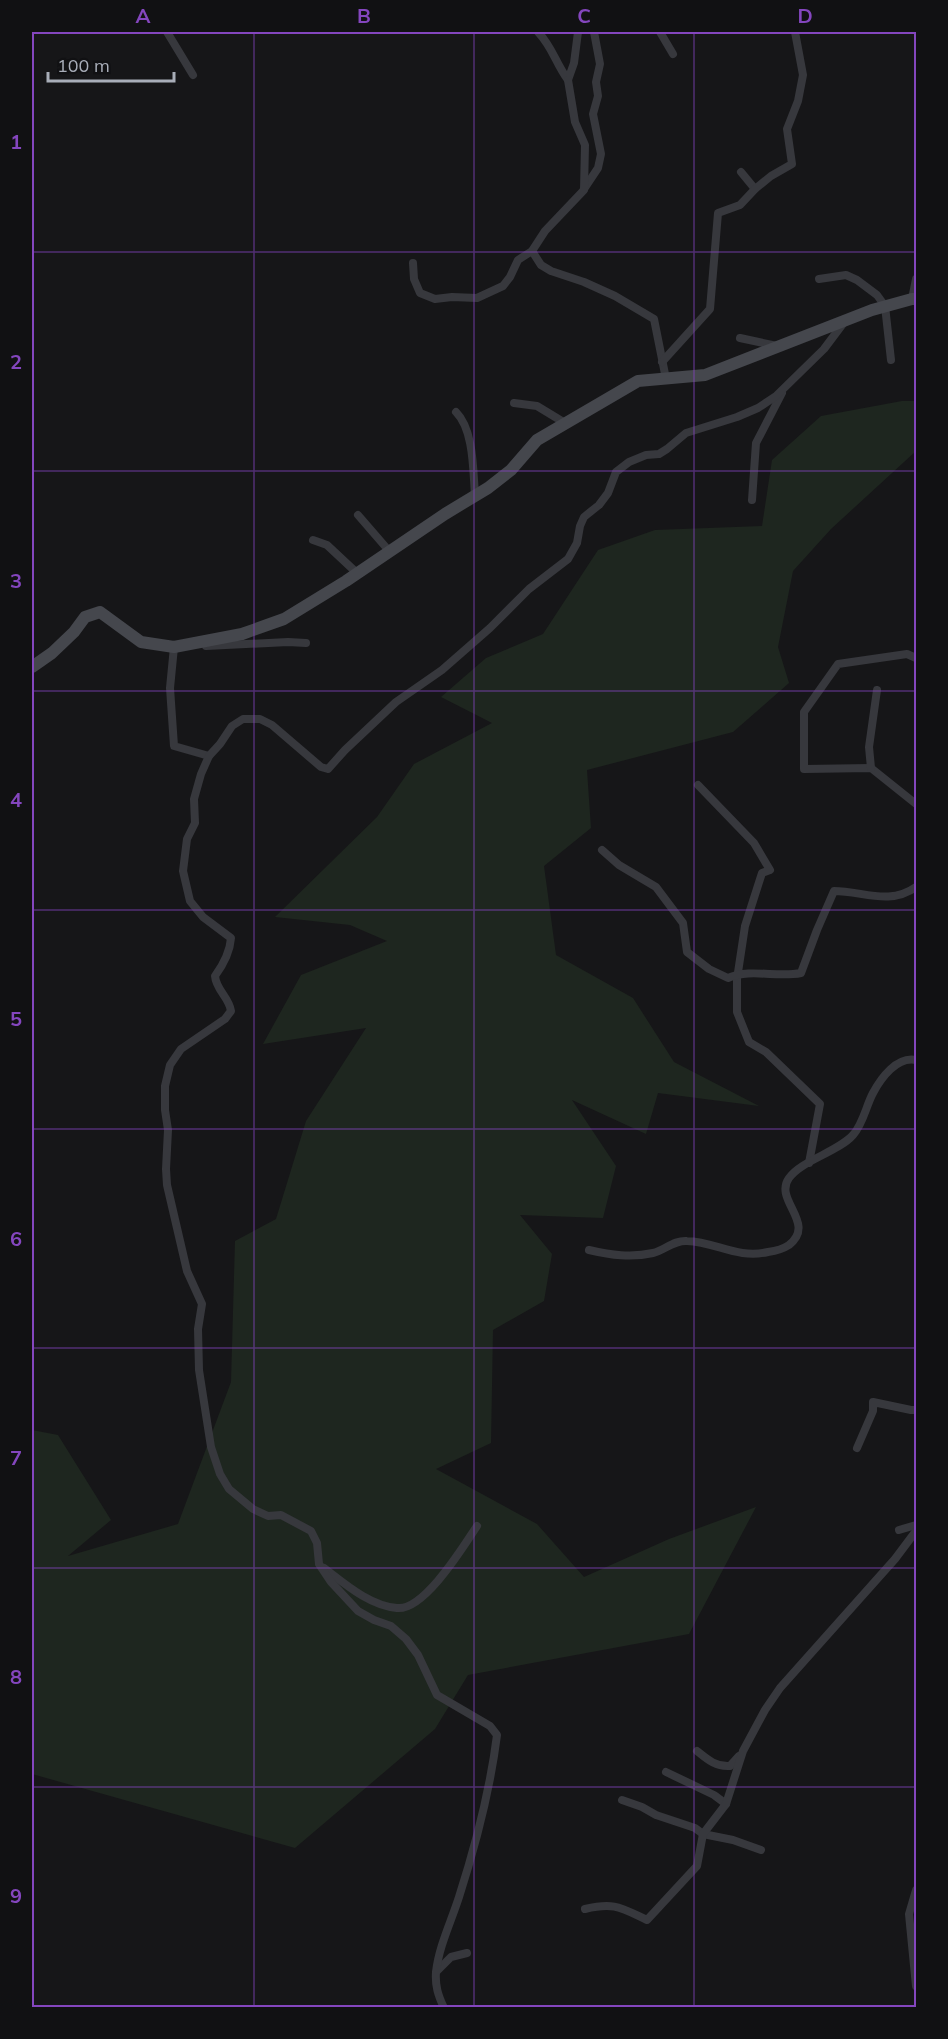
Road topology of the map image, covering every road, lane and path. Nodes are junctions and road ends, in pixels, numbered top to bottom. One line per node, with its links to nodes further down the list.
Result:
1 (167, 32): 8 (street)
2 (538, 32): 9 (street)
3 (578, 32): 9 (street)
4 (594, 32): 12 (street)
5 (660, 32): 7 (street)
6 (795, 32): 11 (street)
7 (673, 54)
8 (193, 75)
9 (568, 80): 12 (street)
10 (741, 172): 11 (street)
11 (755, 189): 23 (street)
12 (584, 190): 13 (street)
13 (532, 251): 14 (street); 23 (street)
14 (413, 263)
15 (819, 279): 18 (street)
16 (916, 279): 17 (street)
17 (914, 299): 18 (street)
18 (885, 306): 19 (street); 22 (street)
19 (845, 321): 21 (street); 25 (street)
20 (740, 338): 21 (street)
21 (778, 346): 24 (street)
22 (891, 360)
23 (662, 362): 24 (street)
24 (666, 379): 28 (street)
25 (786, 386): 30 (street); 40 (street)
26 (514, 403): 28 (street)
27 (456, 412): 29 (street)
28 (565, 423): 29 (street)
29 (475, 495): 33 (street)
30 (752, 500)
31 (358, 515): 33 (street)
32 (313, 540): 34 (street)
33 (390, 552): 34 (street)
34 (358, 574): 36 (street)
35 (306, 643): 36 (street)
36 (174, 647): 38 (street); 40 (street)
37 (916, 658): 41 (street)
38 (32, 667)
39 (877, 690): 41 (street)
40 (209, 756): 56 (street)
41 (871, 768): 43 (street)
42 (698, 785): 46 (street)
43 (916, 804)
44 (602, 850): 46 (street)
45 (916, 887): 46 (street)
46 (739, 973): 48 (street)
47 (916, 1060): 48 (street)
48 (809, 1163): 49 (street)
49 (589, 1250)
50 (916, 1410): 51 (street)
51 (857, 1448)
52 (916, 1525): 54 (street)
53 (477, 1526): 56 (street)
54 (899, 1530)
55 (916, 1531): 58 (street)
56 (319, 1564): 67 (street)
57 (697, 1751): 58 (street)
58 (743, 1751): 61 (street)
59 (666, 1772): 61 (street)
60 (622, 1800): 62 (street)
61 (726, 1804): 62 (street)
62 (703, 1834): 63 (street); 65 (street)
63 (761, 1850)
64 (916, 1890): 68 (street)
65 (585, 1909)
66 (467, 1953): 67 (street)
67 (436, 1972): 69 (street)
68 (916, 1986)
69 (444, 2007)

